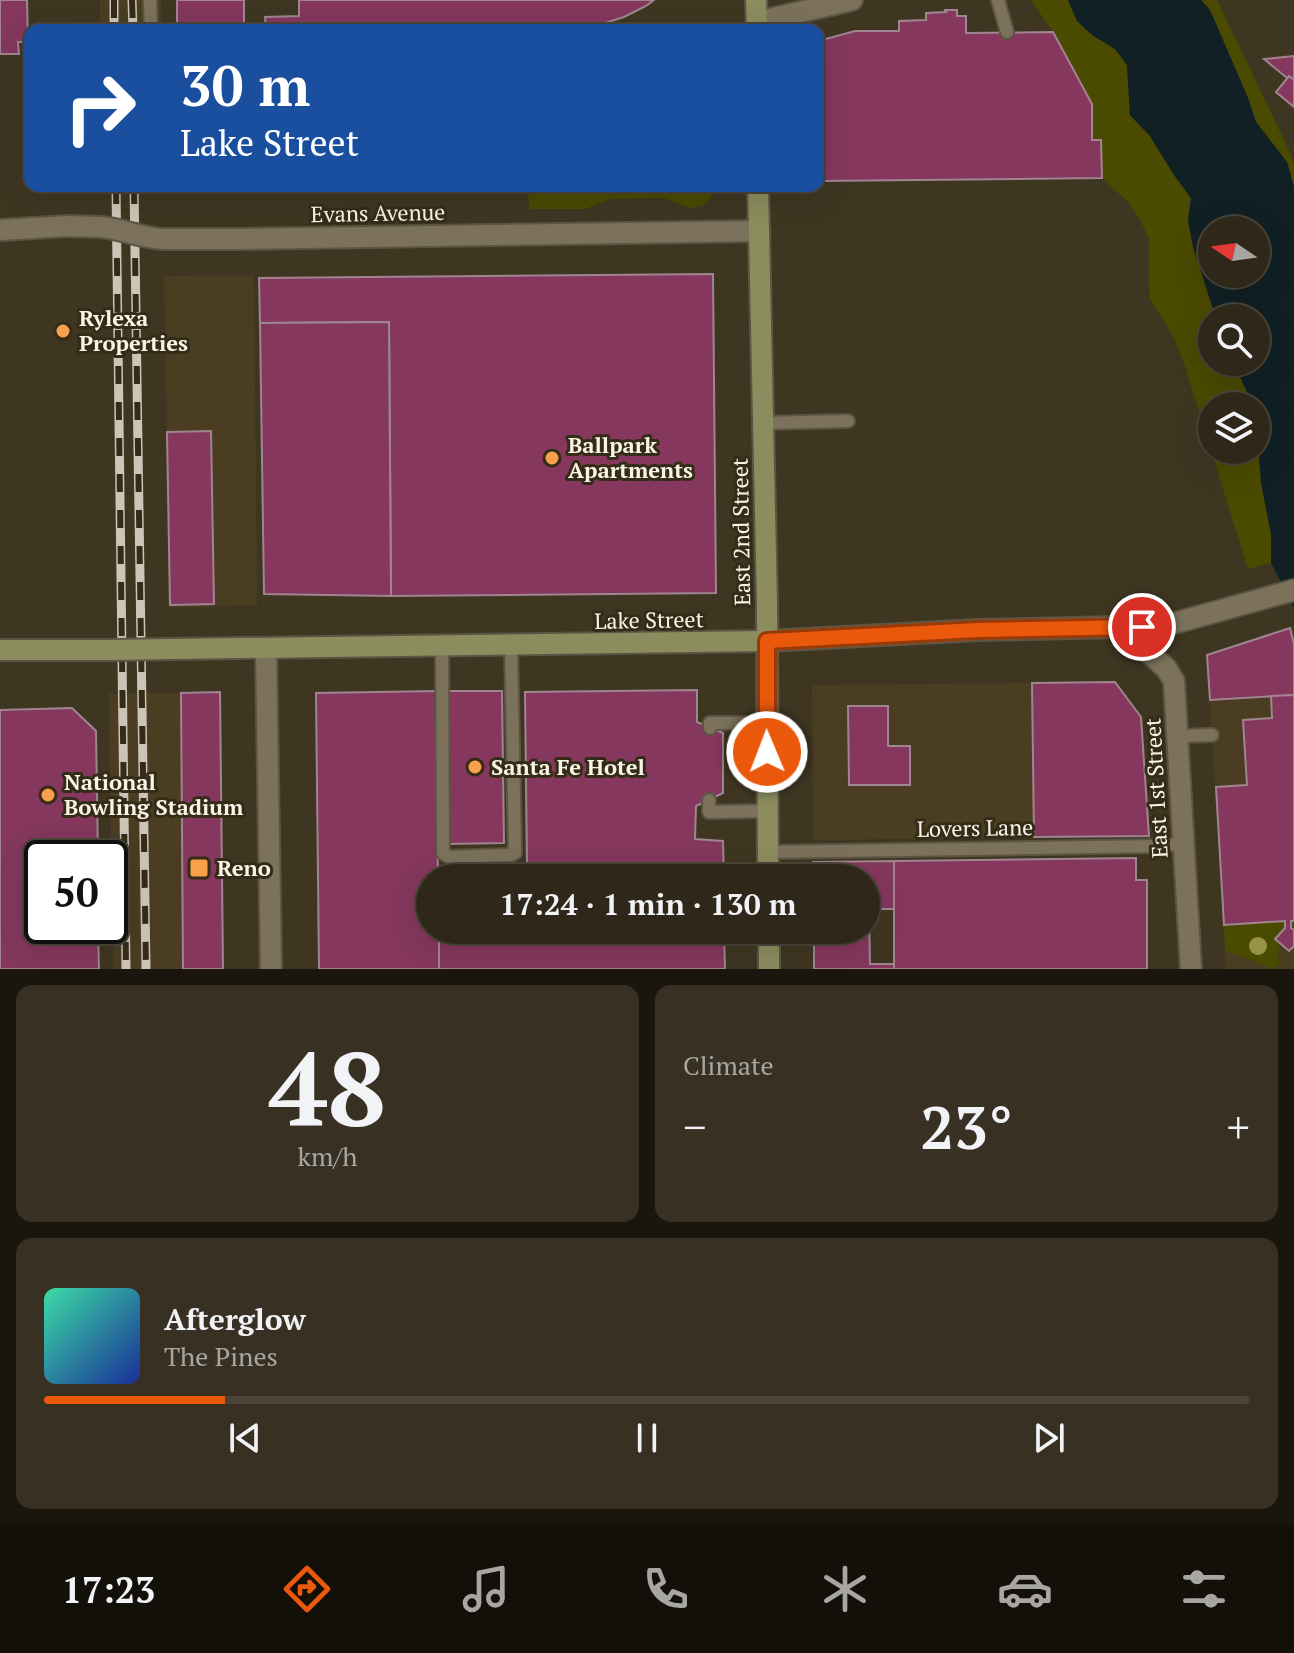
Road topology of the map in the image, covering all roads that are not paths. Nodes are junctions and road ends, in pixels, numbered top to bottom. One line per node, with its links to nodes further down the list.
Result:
1 (150, 0): 5 (lane)
2 (756, 0): 6 (main road)
3 (998, 0): 8 (lane)
4 (847, 1): 7 (street)
5 (151, 24)
6 (757, 24)
7 (764, 24)
8 (1007, 32)
9 (758, 192): 11 (main road, East 2nd Street)
10 (0, 230): 11 (street, Evans Avenue, bridge)
11 (759, 231): 13 (main road, East 2nd Street)
12 (848, 421): 13 (lane)
13 (763, 423): 16 (main road, East 2nd Street)
14 (1290, 592): 15 (street, Lake Street)
15 (1121, 628): 16 (street, Lake Street); 24 (street, East 1st Street)
16 (767, 641): 17 (main road, Lake Street); 21 (main road, East 2nd Street)
17 (511, 645): 18 (main road, Lake Street); 18 (lane)
18 (442, 646): 19 (main road, Lake Street)
19 (266, 648): 20 (main road, Lake Street, bridge); 31 (street)
20 (0, 650)
21 (767, 723): 22 (lane); 26 (main road, East 2nd Street)
22 (710, 728)
23 (1212, 735): 24 (lane)
24 (1177, 736): 27 (street, East 1st Street)
25 (709, 800): 26 (lane)
26 (768, 811): 28 (main road, East 2nd Street)
27 (1183, 844): 28 (lane, Lovers Lane); 33 (street, East 1st Street)
28 (768, 852): 29 (main road, East 2nd Street)
29 (768, 864)
30 (769, 944): 32 (main road)
31 (271, 969)
32 (769, 969)
33 (1191, 969)

